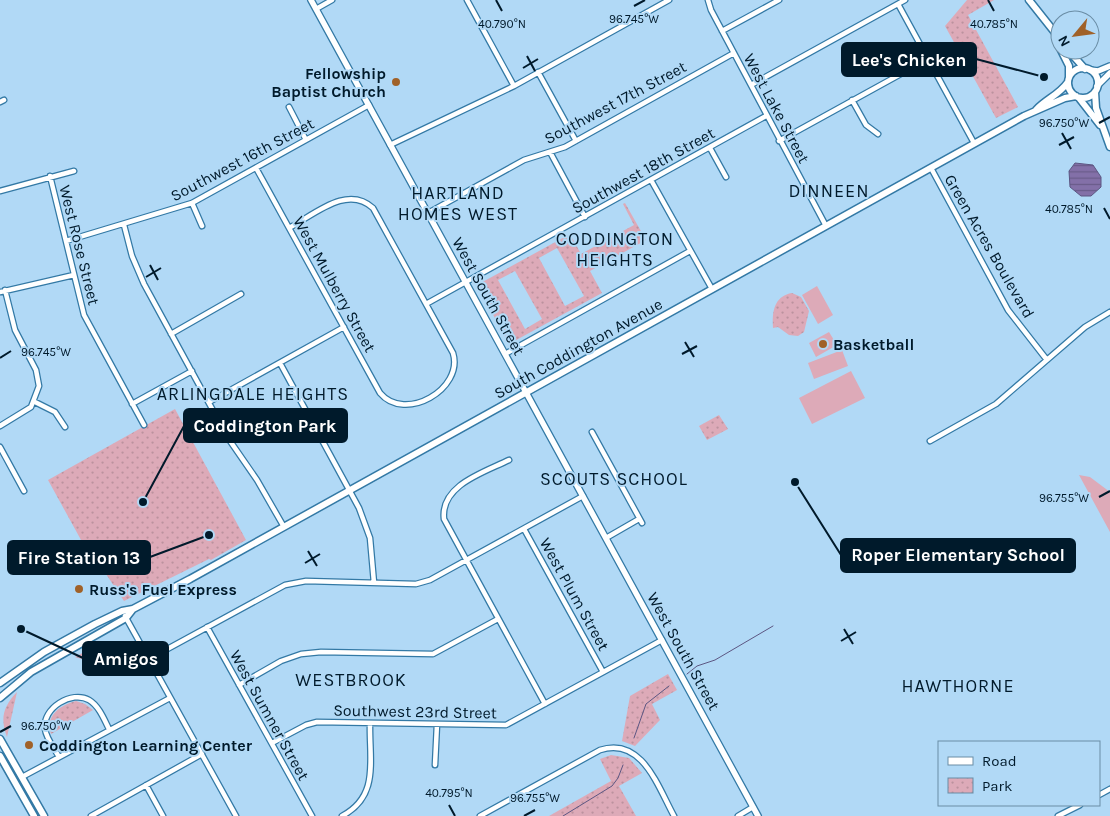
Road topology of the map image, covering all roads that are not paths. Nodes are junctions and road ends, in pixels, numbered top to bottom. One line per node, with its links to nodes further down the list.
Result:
1 (311, 0): 10 (street, West South Street)
2 (332, 0): 10 (street)
3 (467, 0): 23 (street)
4 (668, 0): 19 (street)
5 (708, 0): 12 (street, West Lake Street)
6 (779, 0): 12 (street)
7 (906, 0): 9 (street)
8 (1029, 0): 11 (main road)
9 (898, 4): 14 (street); 22 (street)
10 (316, 9): 27 (street, West South Street)
11 (1050, 29)
12 (722, 31): 13 (street, West Lake Street)
13 (734, 53): 22 (street, West Lake Street); 34 (street, Southwest 17th Street)
14 (928, 59): 26 (street); 36 (street)
15 (1066, 60): 21 (main road)
16 (1078, 60): 18 (main road)
17 (1110, 66): 18 (street)
18 (1088, 70): 21 (main road); 24 (main road)
19 (538, 72): 23 (street); 34 (street)
20 (1110, 73): 24 (street)
21 (1069, 79): 25 (main road); 29 (main road, South Coddington Avenue)
22 (752, 85): 30 (street, West Lake Street)
23 (514, 86): 37 (street)
24 (1096, 89): 25 (main road); 31 (main road)
25 (1077, 97): 29 (main road, South Coddington Avenue); 31 (main road)
26 (852, 100): 32 (street); 35 (street)
27 (368, 105): 33 (street, Southwest 16th Street); 37 (street, West South Street)
28 (289, 107): 33 (street)
29 (1036, 110): 36 (main road, South Coddington Avenue)
30 (766, 116): 35 (street, West Lake Street); 39 (street, Southwest 18th Street)
31 (1101, 127): 38 (main road)
32 (878, 134)
33 (306, 140): 41 (street, Southwest 16th Street)
34 (576, 140): 40 (street, Southwest 17th Street)
35 (779, 141): 53 (street, West Lake Street)
36 (974, 143): 42 (main road, South Coddington Avenue)
37 (390, 144): 49 (street, West South Street)
38 (1110, 147)
39 (710, 148): 45 (street); 46 (street, Southwest 18th Street)
40 (550, 152): 49 (street, Southwest 17th Street); 50 (street)
41 (256, 168): 48 (street, Southwest 16th Street); 54 (street, West Mulberry Street)
42 (931, 168): 53 (main road, South Coddington Avenue); 67 (street, Green Acres Boulevard)
43 (74, 171): 44 (street)
44 (50, 176): 47 (street); 55 (street, West Rose Street)
45 (726, 177)
46 (651, 180): 50 (street, Southwest 18th Street); 56 (street)
47 (0, 191)
48 (192, 203): 51 (street, Southwest 16th Street); 52 (street)
49 (428, 213): 58 (street, West South Street)
50 (585, 217): 58 (street, Southwest 18th Street)
51 (124, 224): 55 (street, Southwest 16th Street); 65 (street)
52 (202, 226)
53 (826, 226): 59 (main road, South Coddington Avenue)
54 (289, 228): 62 (street); 64 (street, West Mulberry Street)
55 (66, 241): 57 (street, West Rose Street)
56 (690, 251): 59 (street); 66 (street)
57 (74, 275): 60 (street); 73 (street, West Rose Street)
58 (466, 283): 62 (street, Southwest 18th Street); 66 (street, West South Street)
59 (712, 289): 70 (main road, South Coddington Avenue)
60 (2, 291): 71 (street)
61 (241, 294): 65 (street)
62 (426, 304): 64 (street, West Mulberry Street)
63 (1110, 312): 67 (street)
64 (344, 327): 68 (street)
65 (171, 334): 69 (street)
66 (505, 354): 70 (street, West South Street)
67 (1047, 360): 78 (street)
68 (280, 363): 72 (street); 82 (street)
69 (192, 371): 72 (street); 73 (street)
70 (526, 393): 82 (main road, South Coddington Avenue); 83 (street, West South Street)
71 (35, 402): 75 (street); 76 (street)
72 (208, 402): 84 (street)
73 (132, 404): 74 (street, West Rose Street)
74 (144, 425)
75 (0, 426)
76 (65, 427)
77 (592, 432): 86 (street)
78 (930, 440)
79 (0, 447): 81 (street)
80 (509, 460): 87 (street)
81 (24, 491)
82 (350, 491): 84 (main road, South Coddington Avenue); 88 (street)
83 (583, 496): 85 (street); 86 (street, West South Street)
84 (284, 527): 89 (main road, South Coddington Avenue)
85 (524, 529): 87 (street); 96 (street, West Plum Street)
86 (606, 538): 94 (street, West South Street)
87 (466, 561): 88 (street); 92 (street)
88 (374, 583): 93 (street)
89 (133, 609): 90 (main road, South Coddington Avenue); 91 (main road, South Coddington Avenue)
90 (122, 611): 91 (street); 97 (main road, South Coddington Avenue)
91 (126, 618): 95 (street); 99 (main road, South Coddington Avenue)
92 (498, 619): 98 (street); 101 (street)
93 (207, 627): 95 (street); 98 (street, West Sumner Street)
94 (662, 640): 96 (street, Southwest 23rd Street); 114 (street, West South Street)
95 (149, 659): 100 (street)
96 (603, 672): 101 (street, Southwest 23rd Street)
97 (0, 681)
98 (239, 685): 106 (street, West Sumner Street)
99 (0, 698)
100 (170, 698): 104 (street); 107 (street)
101 (545, 704): 103 (street, Southwest 23rd Street)
102 (370, 723): 103 (street, Southwest 23rd Street); 106 (street, Southwest 23rd Street); 121 (street)
103 (437, 724): 110 (street)
104 (109, 729): 109 (street); 109 (street)
105 (0, 739): 111 (main road)
106 (272, 743): 120 (street, West Sumner Street)
107 (202, 754): 112 (street); 119 (street)
108 (0, 756): 115 (main road)
109 (59, 757): 111 (street)
110 (435, 765)
111 (22, 777): 116 (main road)
112 (146, 785): 117 (street); 118 (street)
113 (1078, 806): 126 (street)
114 (753, 807): 124 (street); 125 (street, West South Street)
115 (34, 816)
116 (44, 816)
117 (91, 816)
118 (163, 816)
119 (236, 816)
120 (312, 816)
121 (342, 816)
122 (480, 816): 123 (street)
123 (674, 816)
124 (738, 816)
125 (758, 816)
126 (1058, 816)

